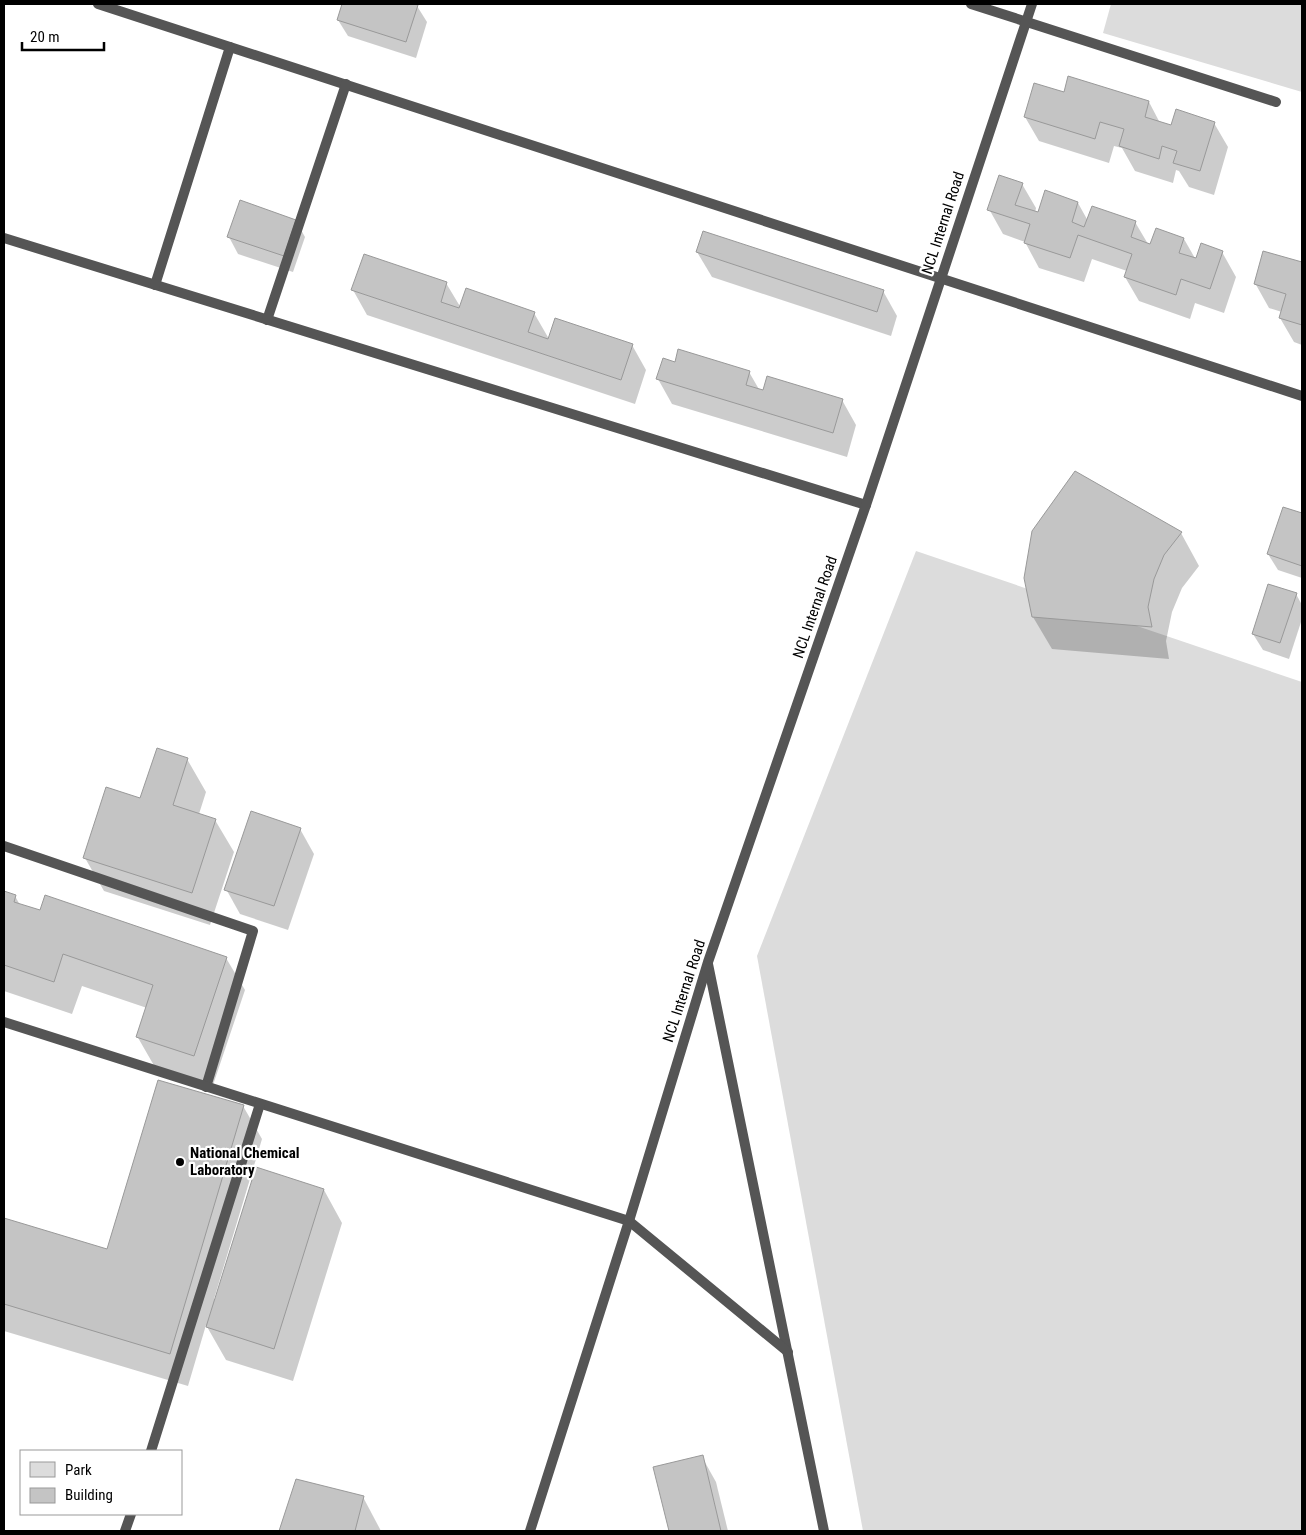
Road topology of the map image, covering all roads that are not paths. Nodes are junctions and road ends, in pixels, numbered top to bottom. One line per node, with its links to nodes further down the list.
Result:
1 (98, 4): 5 (lane)
2 (971, 4): 4 (lane)
3 (1032, 4): 4 (lane, NCL Internal Road)
4 (1027, 21): 7 (lane); 9 (lane, NCL Internal Road)
5 (230, 47): 6 (lane); 10 (lane)
6 (346, 84): 9 (lane); 11 (lane)
7 (1276, 102)
8 (4, 238): 10 (lane)
9 (941, 278): 12 (lane); 13 (lane, NCL Internal Road)
10 (155, 285): 11 (lane)
11 (267, 320): 13 (lane)
12 (1302, 396)
13 (866, 505): 15 (lane, NCL Internal Road)
14 (4, 846): 17 (lane)
15 (708, 962): 19 (lane, NCL Internal Road); 20 (lane)
16 (4, 1022): 17 (lane)
17 (206, 1087): 18 (lane)
18 (260, 1104): 19 (lane); 21 (lane)
19 (628, 1221): 20 (lane); 24 (lane, NCL Internal Road)
20 (788, 1352): 25 (lane)
21 (151, 1450)
22 (131, 1515): 23 (lane)
23 (125, 1531)
24 (530, 1531)
25 (824, 1531)

